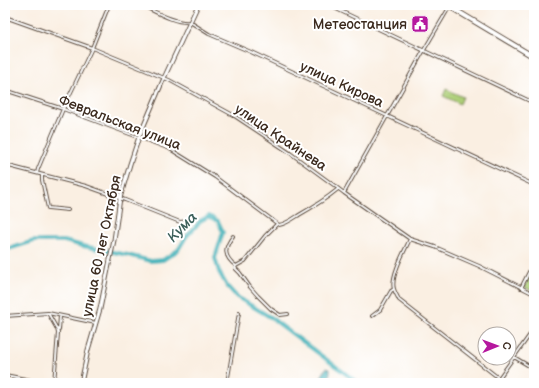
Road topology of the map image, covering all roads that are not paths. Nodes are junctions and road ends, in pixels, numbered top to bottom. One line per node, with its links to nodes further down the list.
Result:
1 (109, 5): 8 (street)
2 (141, 5): 7 (street, улица Кирова)
3 (198, 5): 7 (main road, улица 60 лет Октября)
4 (328, 5): 9 (street)
5 (449, 6): 9 (street); 10 (highway)
6 (5, 17): 8 (street, улица Крайнева)
7 (190, 22): 11 (main road, улица 60 лет Октября); 15 (street, улица Кирова)
8 (92, 48): 11 (street, улица Крайнева); 14 (street)
9 (424, 50): 13 (street); 15 (street)
10 (534, 57)
11 (164, 78): 16 (main road, улица 60 лет Октября); 21 (street, улица Крайнева)
12 (5, 90): 14 (street, Февральская улица)
13 (534, 102)
14 (63, 109): 16 (street, Февральская улица); 18 (street)
15 (387, 116): 20 (street, улица Кирова); 22 (street)
16 (138, 137): 23 (main road, улица 60 лет Октября); 26 (street, Февральская улица)
17 (5, 165): 18 (street)
18 (37, 173): 19 (street)
19 (42, 175): 23 (street); 24 (street)
20 (534, 185)
21 (338, 189): 22 (street, улица Крайнева); 26 (street, Февральская улица)
22 (344, 193): 28 (street, улица Крайнева)
23 (120, 198): 25 (street); 40 (main road, улица 60 лет Октября)
24 (68, 210)
25 (192, 219)
26 (277, 224): 30 (street)
27 (233, 236): 30 (street)
28 (410, 238): 31 (street, улица Крайнева); 32 (street)
29 (534, 262): 31 (street)
30 (236, 266): 36 (street)
31 (521, 288): 33 (street, улица Крайнева)
32 (394, 289): 39 (street); 48 (street)
33 (534, 294)
34 (48, 313): 37 (street); 38 (street); 42 (street)
35 (239, 314): 52 (street)
36 (288, 314)
37 (5, 316)
38 (60, 316): 40 (street); 42 (street)
39 (372, 316)
40 (96, 323): 51 (main road, улица 60 лет Октября)
41 (534, 329): 43 (street)
42 (58, 333): 50 (street)
43 (517, 353)
44 (517, 359): 46 (street)
45 (508, 366): 48 (street)
46 (534, 369)
47 (5, 375): 49 (street)
48 (499, 378): 53 (street)
49 (46, 383)
50 (54, 383)
51 (81, 383)
52 (227, 383)
53 (505, 383)

